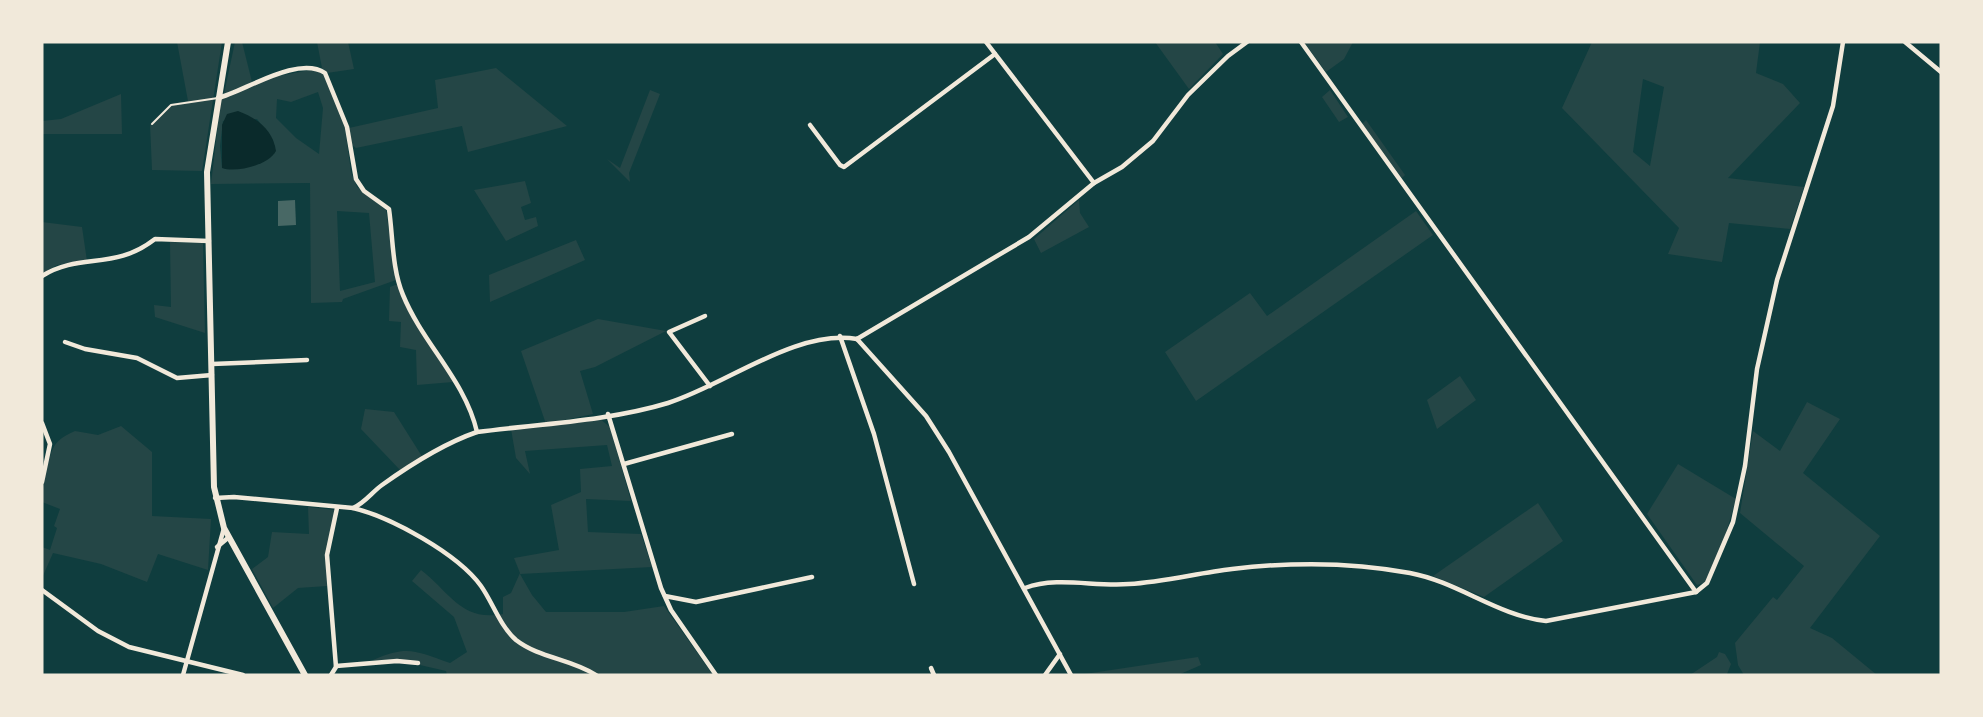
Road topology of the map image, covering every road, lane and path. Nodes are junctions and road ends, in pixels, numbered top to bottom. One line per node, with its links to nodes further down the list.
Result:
1 (228, 42): 9 (street)
2 (986, 42): 7 (street)
3 (1247, 42): 12 (street)
4 (1301, 42): 39 (street)
5 (1843, 42): 39 (street)
6 (1905, 42): 8 (street)
7 (995, 54): 11 (street); 12 (street)
8 (1941, 72)
9 (218, 98): 10 (lane); 13 (street); 25 (street)
10 (152, 124)
11 (810, 125)
12 (1094, 183): 17 (street)
13 (209, 241): 14 (street); 20 (street)
14 (42, 276)
15 (705, 316): 22 (street)
16 (840, 336): 17 (street); 22 (street); 36 (street)
17 (857, 339): 37 (street)
18 (65, 342): 21 (street)
19 (307, 360): 20 (street)
20 (212, 364): 21 (street)
21 (212, 375): 29 (street)
22 (710, 386): 23 (street)
23 (608, 414): 25 (street); 27 (street)
24 (42, 423): 28 (street)
25 (477, 432): 31 (street)
26 (732, 434): 27 (street)
27 (624, 464): 40 (street)
28 (42, 482)
29 (215, 498): 30 (street); 32 (street)
30 (337, 508): 31 (street); 44 (street)
31 (353, 508): 50 (street)
32 (224, 528): 33 (street); 34 (street)
33 (229, 537): 34 (street); 48 (street)
34 (217, 547): 42 (street)
35 (812, 577): 40 (street)
36 (914, 584)
37 (1025, 588): 39 (street); 41 (street)
38 (42, 590): 42 (street)
39 (1696, 592)
40 (664, 596): 51 (street)
41 (1060, 654): 53 (street); 54 (street)
42 (188, 661): 46 (street); 47 (street)
43 (418, 663): 44 (street)
44 (336, 666): 49 (street)
45 (931, 668): 52 (street)
46 (183, 675)
47 (243, 675)
48 (305, 675)
49 (331, 675)
50 (596, 675)
51 (717, 675)
52 (934, 675)
53 (1045, 675)
54 (1071, 675)

